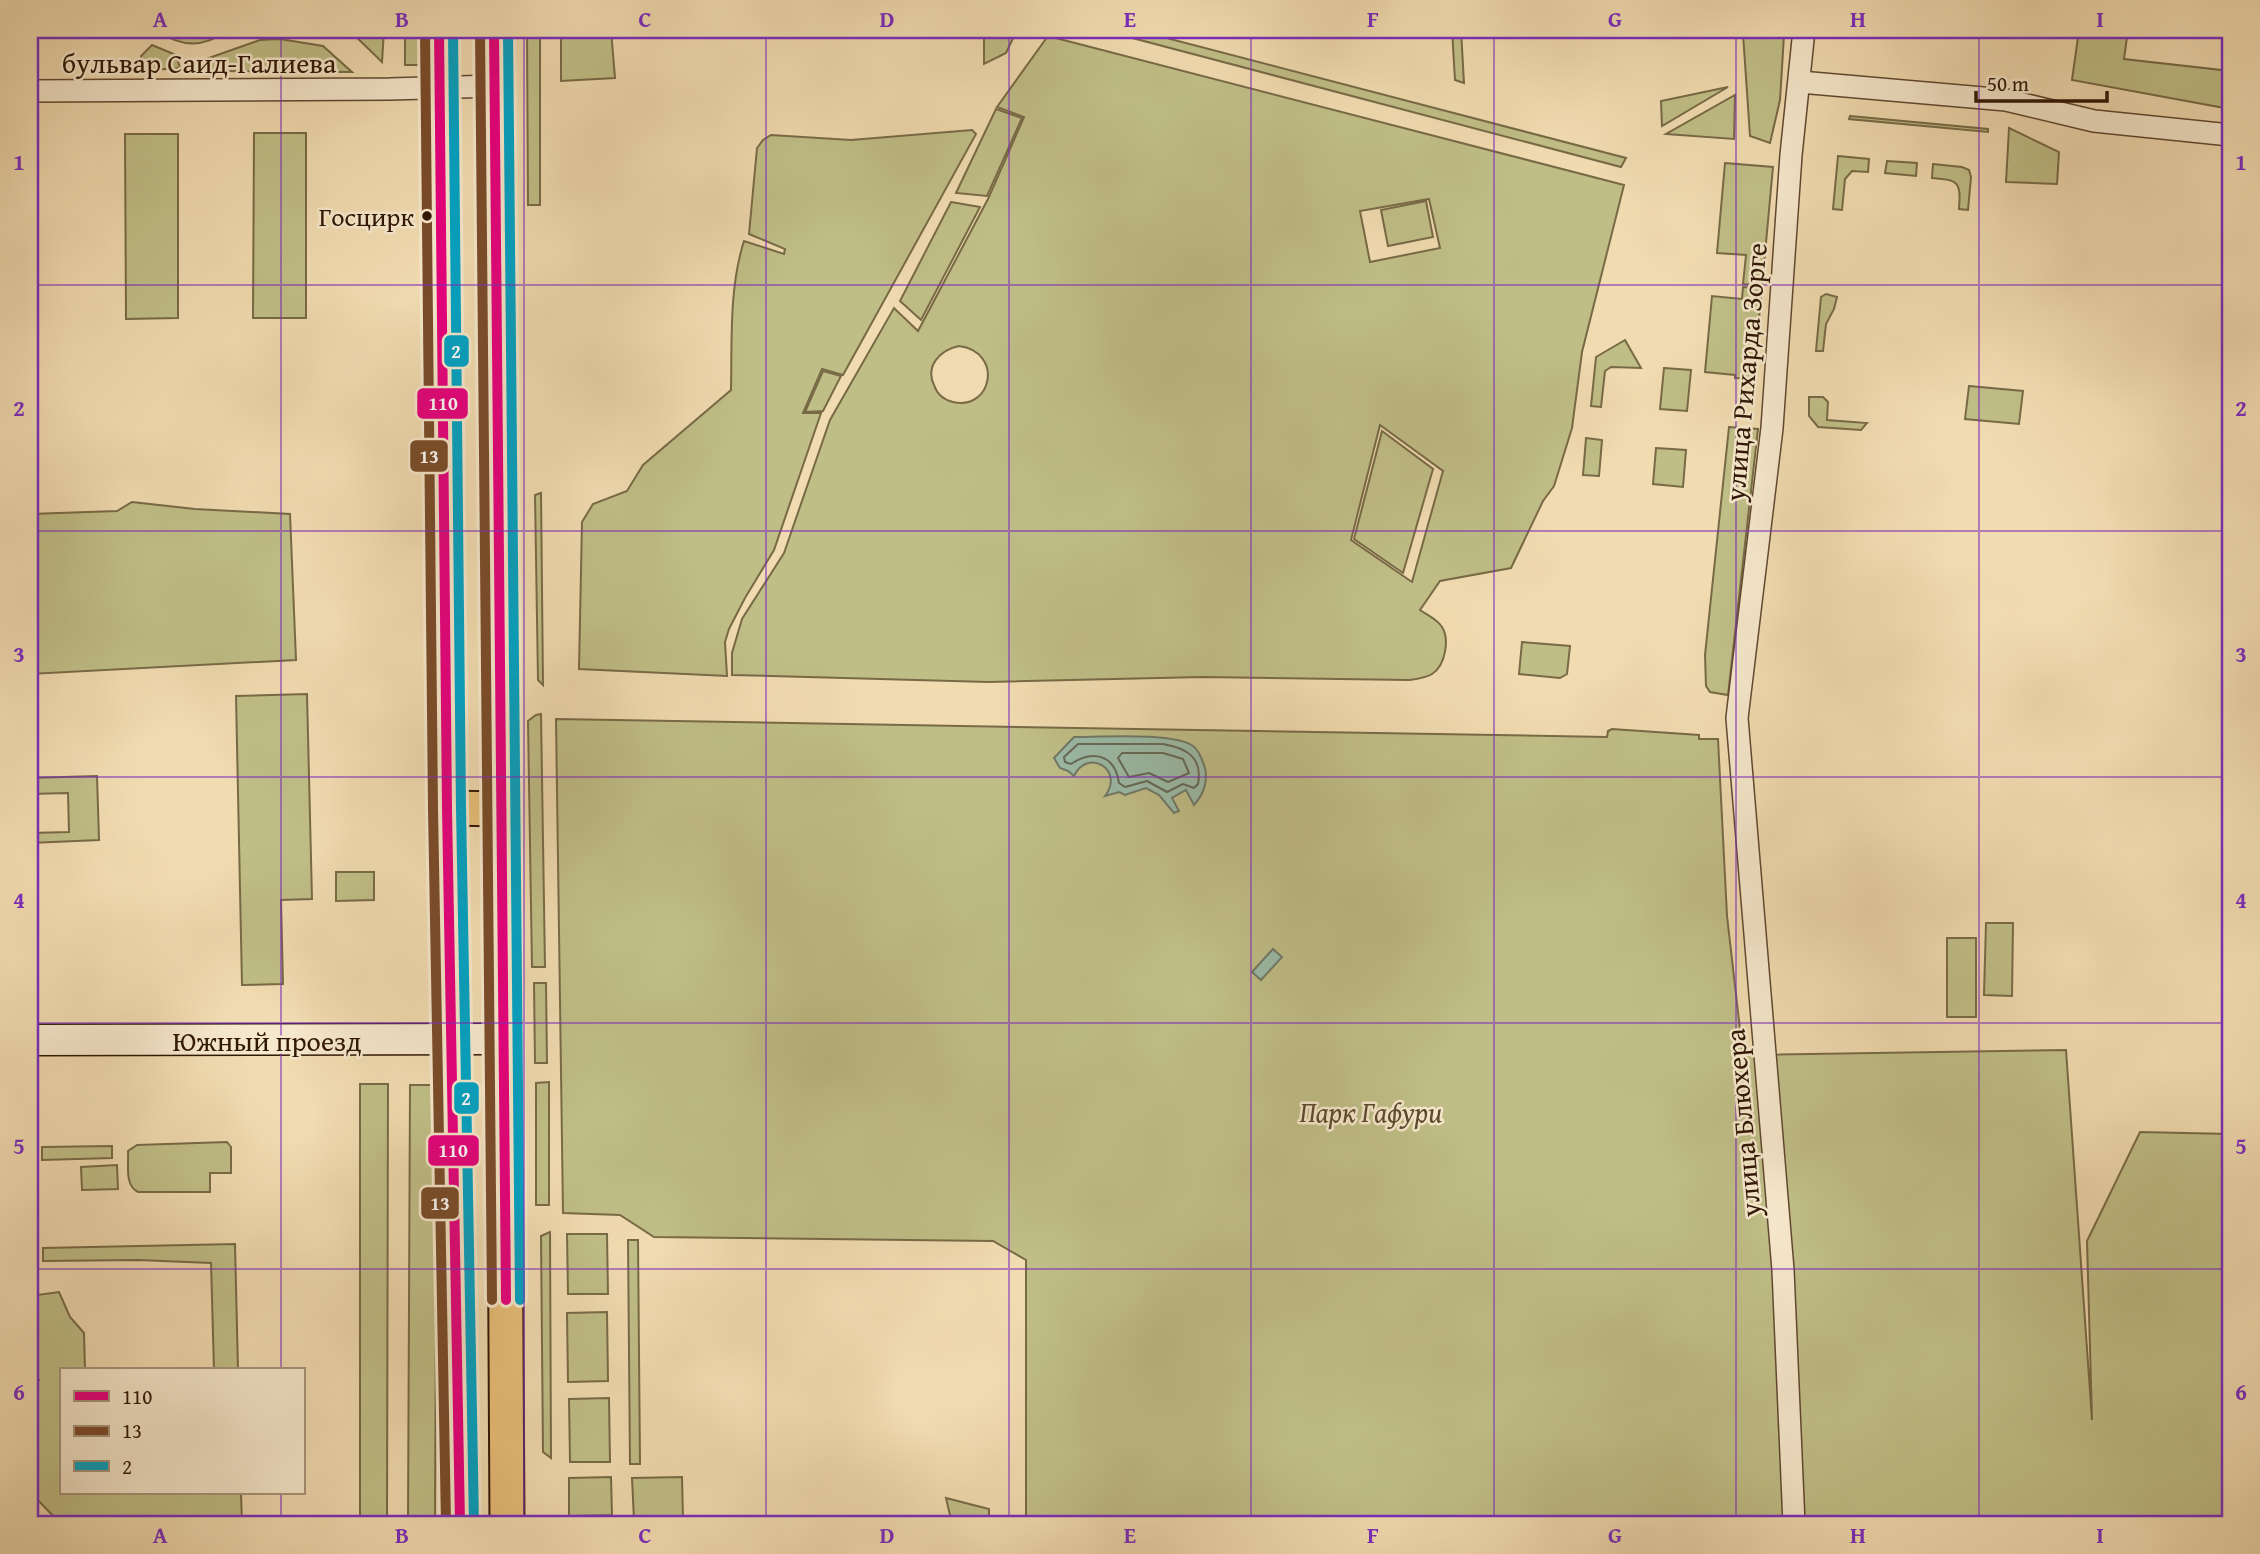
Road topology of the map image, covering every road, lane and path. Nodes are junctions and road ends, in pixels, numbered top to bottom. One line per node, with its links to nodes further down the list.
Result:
1 (439, 30): 6 (main road)
2 (494, 30): 5 (main road)
3 (1804, 30): 4 (street, улица Рихарда Зорге)
4 (1800, 82): 8 (street); 9 (street, улица Рихарда Зорге)
5 (495, 86): 6 (street, бульвар Саид-Галиева); 11 (main road)
6 (439, 88): 7 (street, бульвар Саид-Галиева); 10 (main road)
7 (30, 91)
8 (2230, 135)
9 (1737, 718): 19 (street, улица Блюхера)
10 (447, 808): 11 (main road); 12 (main road)
11 (503, 809): 13 (main road)
12 (451, 1039): 13 (street, Южный проезд); 14 (street, Южный проезд); 15 (main road)
13 (505, 1039): 16 (main road)
14 (30, 1040)
15 (454, 1238): 16 (main road); 17 (main road)
16 (506, 1238): 18 (main road)
17 (460, 1524)
18 (507, 1524)
19 (1794, 1524)

